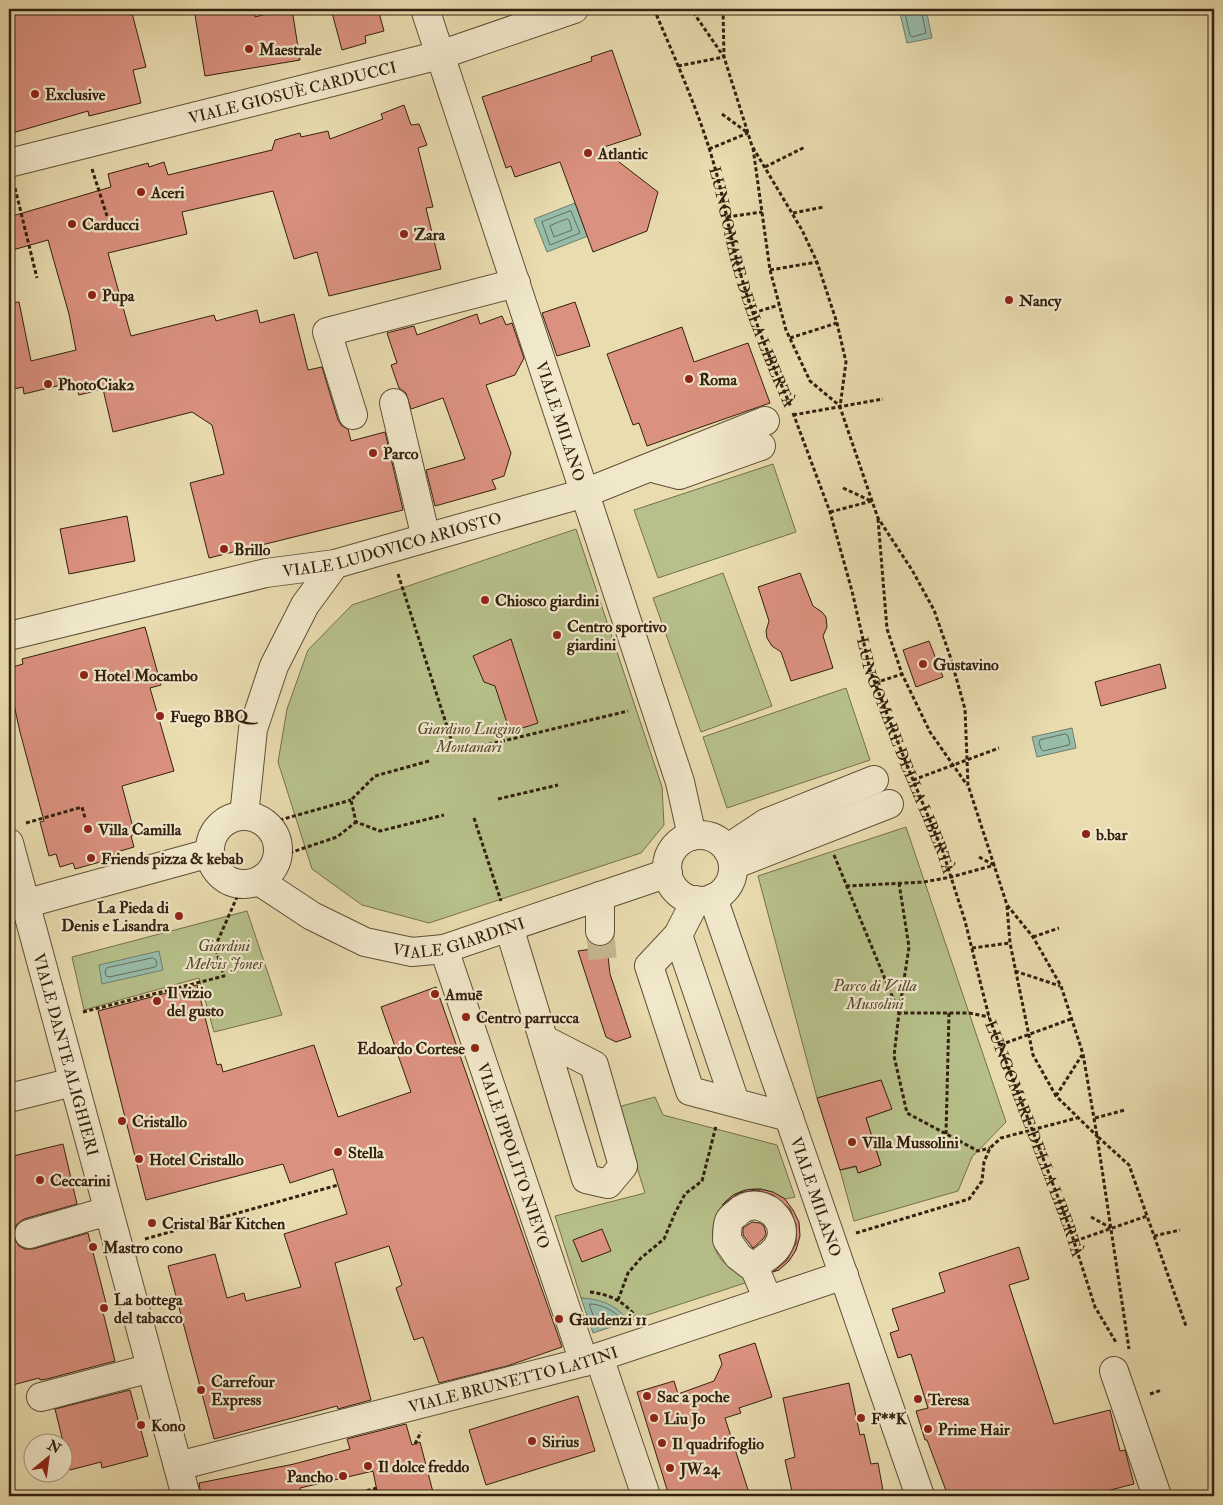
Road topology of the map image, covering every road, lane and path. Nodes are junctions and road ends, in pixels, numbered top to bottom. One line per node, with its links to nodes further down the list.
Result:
1 (425, 9): 6 (street, VIALE MILANO)
2 (574, 9): 6 (street, VIALE GIOSUÈ CARDUCCI)
3 (654, 9): 8 (path, LUNGOMARE DELLA LIBERTÀ)
4 (691, 9): 7 (path)
5 (723, 9): 7 (path)
6 (440, 55): 11 (street, VIALE GIOSUÈ CARDUCCI); 25 (street, VIALE MILANO)
7 (724, 57): 8 (path); 10 (path)
8 (678, 66): 14 (path, LUNGOMARE DELLA LIBERTÀ)
9 (722, 114): 10 (path)
10 (748, 134): 12 (path); 14 (path)
11 (84, 144): 15 (street, VIALE GIOSUÈ CARDUCCI); 20 (path)
12 (752, 146): 16 (path); 18 (path)
13 (805, 147): 16 (path)
14 (709, 149): 21 (path, LUNGOMARE DELLA LIBERTÀ)
15 (9, 163): 24 (path)
16 (765, 167): 19 (path)
17 (824, 208): 19 (path)
18 (762, 212): 21 (path); 23 (path)
19 (792, 213): 22 (path)
20 (107, 216)
21 (727, 217): 27 (path, LUNGOMARE DELLA LIBERTÀ)
22 (817, 262): 23 (path); 28 (path)
23 (770, 270): 26 (path)
24 (37, 278)
25 (516, 284): 33 (street); 37 (street, VIALE MILANO)
26 (779, 305): 27 (path); 29 (path)
27 (753, 313): 34 (path, LUNGOMARE DELLA LIBERTÀ)
28 (837, 323): 29 (path); 32 (path)
29 (790, 338): 32 (path)
30 (884, 399): 32 (path)
31 (394, 403): 41 (street)
32 (840, 407): 34 (path); 38 (path)
33 (353, 415)
34 (794, 415): 39 (path, LUNGOMARE DELLA LIBERTÀ)
35 (763, 433): 37 (street, VIALE LUDOVICO ARIOSTO)
36 (843, 488): 38 (path)
37 (585, 493): 41 (street, VIALE LUDOVICO ARIOSTO); 47 (street, VIALE MILANO)
38 (872, 501): 39 (path); 40 (path)
39 (830, 512): 46 (path, LUNGOMARE DELLA LIBERTÀ)
40 (878, 518): 45 (path); 51 (path)
41 (426, 538): 42 (street, VIALE LUDOVICO ARIOSTO)
42 (390, 548): 43 (street, VIALE LUDOVICO ARIOSTO); 48 (path)
43 (335, 564): 44 (street, VIALE LUDOVICO ARIOSTO); 62 (street)
44 (9, 636)
45 (902, 674): 46 (path); 53 (path)
46 (875, 682): 55 (path, LUNGOMARE DELLA LIBERTÀ)
47 (655, 705): 49 (path); 69 (street, VIALE MILANO)
48 (452, 742)
49 (482, 746)
50 (999, 748): 51 (path)
51 (967, 760): 53 (path); 57 (path)
52 (429, 761): 58 (path)
53 (953, 765): 55 (path); 57 (path)
54 (874, 780): 72 (street)
55 (913, 780): 76 (path, LUNGOMARE DELLA LIBERTÀ)
56 (558, 785): 59 (path)
57 (968, 785): 74 (path)
58 (351, 800): 65 (path); 67 (path)
59 (498, 800)
60 (889, 804): 66 (street)
61 (444, 815): 65 (path)
62 (244, 816): 67 (street); 70 (street)
63 (85, 818): 68 (path)
64 (474, 818): 84 (path)
65 (356, 822): 71 (path)
66 (825, 829): 72 (street); 79 (path)
67 (272, 831): 71 (street)
68 (13, 834): 82 (street, VIALE DANTE ALIGHIERI)
69 (692, 836): 72 (street); 75 (street)
70 (210, 853): 77 (street); 82 (street)
71 (277, 857): 77 (street)
72 (730, 857): 81 (street)
73 (979, 857): 74 (path)
74 (994, 865): 76 (path); 83 (path)
75 (668, 873): 80 (street, VIALE GIARDINI); 81 (street)
76 (951, 877): 78 (path); 90 (path, LUNGOMARE DELLA LIBERTÀ)
77 (251, 882): 91 (street, VIALE GIARDINI); 97 (path)
78 (899, 883): 79 (path); 95 (path)
79 (846, 886): 95 (path)
80 (600, 896): 84 (street, VIALE GIARDINI); 86 (street)
81 (705, 899): 87 (street); 108 (street, VIALE MILANO)
82 (24, 904): 97 (street, VIALE DANTE ALIGHIERI)
83 (1007, 905): 88 (path); 89 (path)
84 (509, 927): 91 (street, VIALE GIARDINI); 100 (street)
85 (1059, 928): 88 (path)
86 (600, 931)
87 (678, 935): 106 (street); 106 (street)
88 (1033, 937): 93 (path)
89 (1010, 943): 90 (path); 92 (path)
90 (972, 948): 96 (path, LUNGOMARE DELLA LIBERTÀ)
91 (444, 949): 128 (street, VIALE IPPOLITO NIEVO)
92 (1015, 970): 93 (path); 99 (path)
93 (1061, 986): 98 (path)
94 (949, 1012): 95 (path); 96 (path); 112 (path)
95 (899, 1013): 112 (path)
96 (989, 1017): 101 (path, LUNGOMARE DELLA LIBERTÀ)
97 (56, 1019): 103 (street, VIALE DANTE ALIGHIERI)
98 (1071, 1019): 99 (path); 102 (path)
99 (1029, 1034): 101 (path); 104 (path)
100 (543, 1039): 100 (street)
101 (1000, 1045): 111 (path, LUNGOMARE DELLA LIBERTÀ)
102 (1083, 1054): 104 (path); 110 (path)
103 (73, 1082): 105 (street); 116 (street, VIALE DANTE ALIGHIERI)
104 (1056, 1096): 109 (path)
105 (9, 1098)
106 (729, 1100): 108 (street); 129 (path)
107 (1125, 1110): 110 (path)
108 (789, 1117): 123 (street, VIALE MILANO)
109 (1078, 1118): 111 (path); 113 (path)
110 (1095, 1118): 113 (path)
111 (1032, 1130): 114 (path); 124 (path, LUNGOMARE DELLA LIBERTÀ)
112 (946, 1134): 114 (path)
113 (1097, 1136): 117 (path); 119 (path)
114 (990, 1148): 123 (path)
115 (338, 1185): 125 (path)
116 (108, 1211): 121 (street); 125 (street, VIALE DANTE ALIGHIERI)
117 (1147, 1216): 119 (path); 122 (path)
118 (1091, 1217): 119 (path)
119 (1111, 1228): 124 (path); 133 (path)
120 (1180, 1230): 122 (path)
121 (29, 1234)
122 (1154, 1236): 131 (path)
123 (832, 1240): 127 (street, VIALE MILANO)
124 (1075, 1241): 133 (path, LUNGOMARE DELLA LIBERTÀ)
125 (118, 1246): 135 (street, VIALE DANTE ALIGHIERI)
126 (764, 1259): 130 (street)
127 (844, 1275): 130 (street, VIALE BRUNETTO LATINI); 142 (street, VIALE MILANO)
128 (562, 1296): 129 (path); 134 (street, VIALE IPPOLITO NIEVO)
129 (618, 1300): 132 (path)
130 (768, 1300): 132 (street, VIALE BRUNETTO LATINI)
131 (1186, 1326)
132 (649, 1340): 134 (street, VIALE BRUNETTO LATINI)
133 (1121, 1358): 143 (street)
134 (592, 1360): 137 (street, VIALE BRUNETTO LATINI); 141 (street, VIALE IPPOLITO NIEVO)
135 (151, 1368): 136 (street); 137 (street, VIALE DANTE ALIGHIERI)
136 (41, 1397)
137 (178, 1466): 139 (street, VIALE DANTE ALIGHIERI)
138 (377, 1488): 140 (path)
139 (186, 1496)
140 (348, 1496)
141 (646, 1496)
142 (920, 1496)
143 (1157, 1496)

